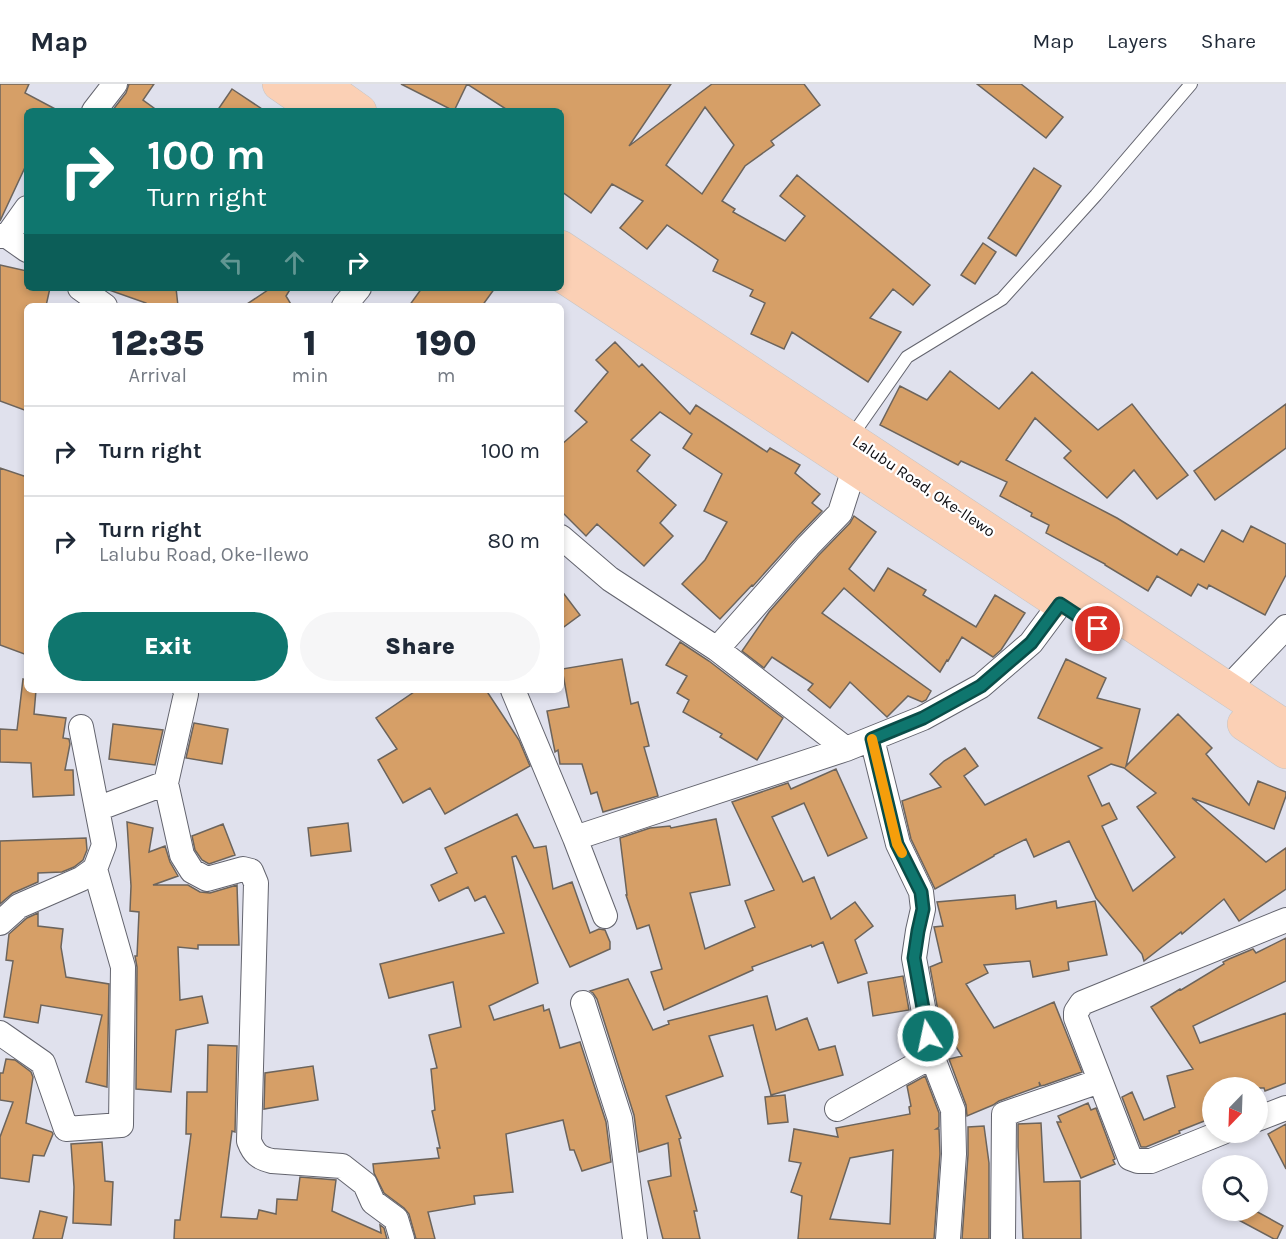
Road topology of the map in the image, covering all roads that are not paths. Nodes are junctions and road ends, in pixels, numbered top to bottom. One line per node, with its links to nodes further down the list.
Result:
1 (115, 84): 5 (street)
2 (279, 84): 6 (main road)
3 (322, 84): 7 (main road)
4 (1191, 84): 17 (lane)
5 (96, 108)
6 (314, 108)
7 (356, 108)
8 (24, 212): 9 (street)
9 (4, 236): 10 (street)
10 (24, 248)
11 (564, 249): 17 (main road, Lalubu Road, Oke-Ilewo)
12 (564, 277): 17 (main road, Lalubu Road, Oke-Ilewo)
13 (84, 291): 15 (street)
14 (356, 291): 16 (street)
15 (101, 303)
16 (346, 303)
17 (853, 453): 19 (main road, Lalubu Road, Oke-Ilewo); 21 (street); 22 (main road, Lalubu Road, Oke-Ilewo)
18 (564, 540): 21 (street)
19 (1060, 604): 27 (street); 29 (main road, Lalubu Road, Oke-Ilewo)
20 (1286, 627): 22 (street)
21 (717, 649): 28 (street)
22 (1228, 688): 26 (main road, Lalubu Road, Oke-Ilewo)
23 (186, 693): 30 (street)
24 (514, 693): 32 (street)
25 (81, 727): 31 (street)
26 (1286, 727)
27 (872, 739): 28 (street); 39 (street)
28 (846, 749): 32 (street)
29 (1286, 752)
30 (166, 783): 31 (street); 45 (street)
31 (97, 809): 33 (street)
32 (575, 838): 34 (street)
33 (95, 869): 36 (street); 38 (street)
34 (605, 916)
35 (1286, 920): 40 (street)
36 (0, 922)
37 (583, 1003): 46 (street)
38 (0, 1033)
39 (932, 1056): 42 (street); 47 (street)
40 (1100, 1081): 44 (street); 48 (street)
41 (1286, 1108): 43 (street)
42 (837, 1109)
43 (1268, 1115)
44 (1202, 1140)
45 (402, 1239)
46 (635, 1239)
47 (948, 1239)
48 (1003, 1239)

